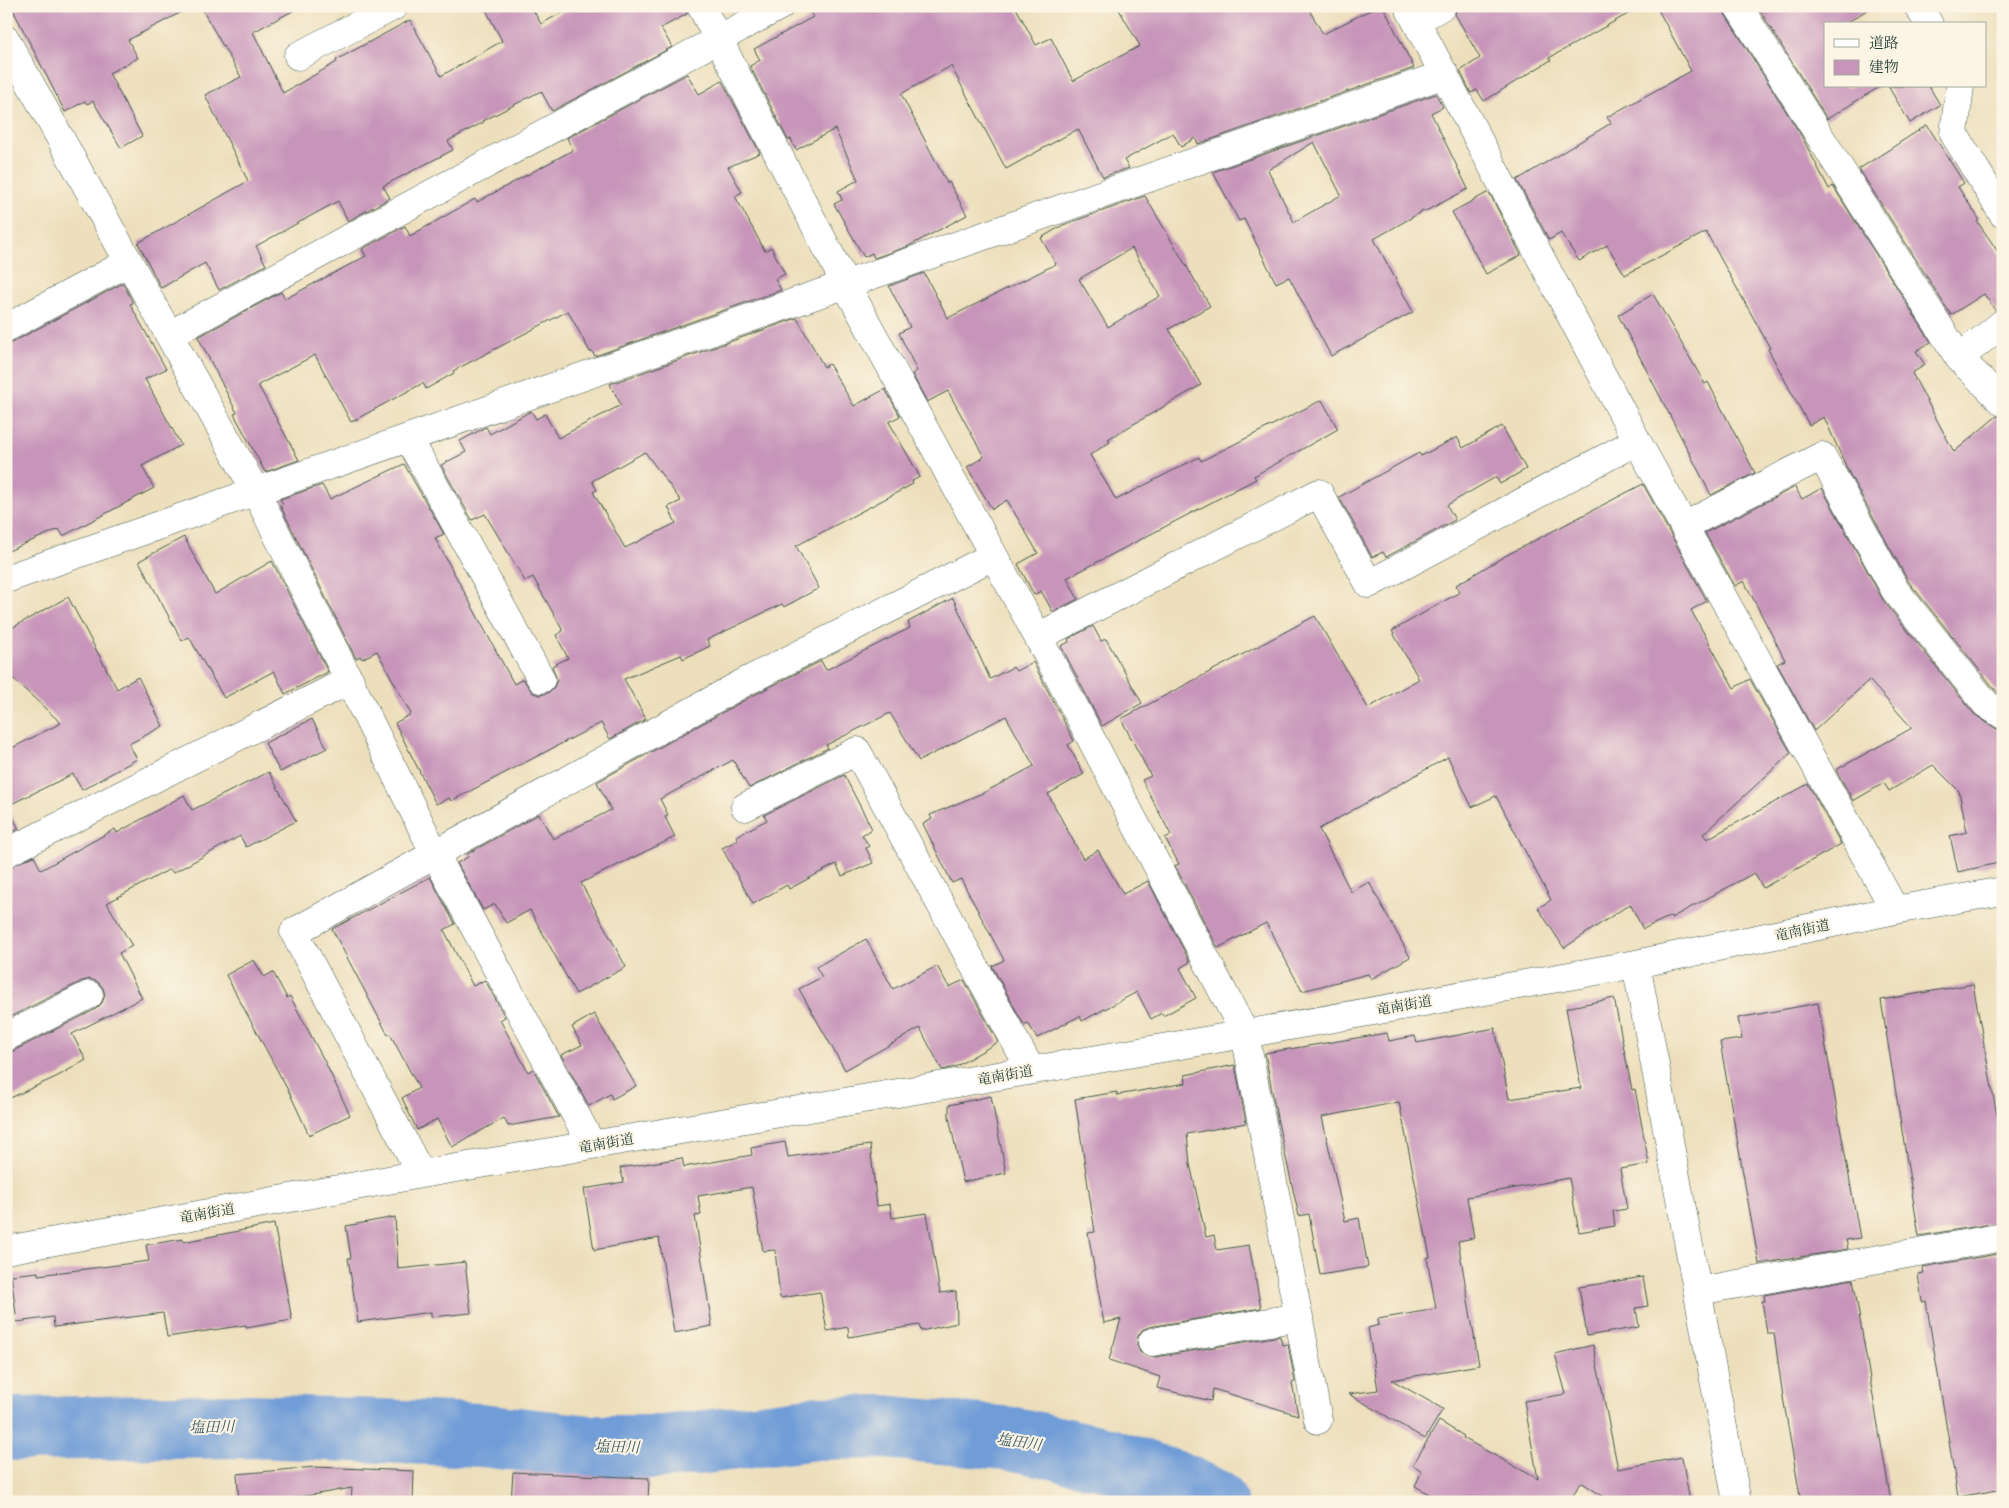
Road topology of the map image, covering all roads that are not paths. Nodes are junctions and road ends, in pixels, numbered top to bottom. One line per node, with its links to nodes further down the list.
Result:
1 (394, 6): 11 (street)
2 (701, 6): 9 (street)
3 (780, 6): 9 (street)
4 (1442, 6): 7 (street)
5 (1738, 6): 20 (street)
6 (1918, 6): 8 (street)
7 (1412, 14): 12 (street)
8 (1928, 22)
9 (718, 38): 16 (street); 19 (street)
10 (6, 40): 15 (street)
11 (298, 56)
12 (1445, 74): 16 (street); 23 (street)
13 (1960, 88): 14 (street)
14 (2003, 214)
15 (129, 262): 18 (street); 19 (street)
16 (846, 285): 22 (street); 26 (street)
17 (2003, 323): 20 (street)
18 (6, 328)
19 (169, 335): 24 (street)
20 (1959, 358): 21 (street)
21 (2003, 402)
22 (409, 439): 24 (street); 29 (street)
23 (1638, 441): 25 (street); 28 (street)
24 (256, 492): 27 (street); 30 (street)
25 (1684, 526): 31 (street); 36 (street)
26 (993, 556): 28 (street); 34 (street)
27 (6, 579)
28 (1038, 637): 39 (street)
29 (541, 679)
30 (350, 680): 33 (street); 34 (street)
31 (2003, 715)
32 (746, 807): 41 (street)
33 (6, 853)
34 (435, 854): 42 (street); 43 (street)
35 (2003, 891): 36 (street, 竜南街道)
36 (1895, 910): 37 (street, 竜南街道)
37 (1636, 964): 39 (street, 竜南街道); 46 (street)
38 (89, 995): 40 (street)
39 (1245, 1034): 41 (street, 竜南街道); 47 (street)
40 (6, 1037)
41 (1031, 1070): 42 (street, 竜南街道)
42 (592, 1145): 43 (street, 竜南街道)
43 (421, 1174): 45 (street, 竜南街道)
44 (2003, 1237): 46 (street)
45 (6, 1250)
46 (1698, 1291): 50 (street)
47 (1299, 1317): 48 (street); 49 (street)
48 (1152, 1342)
49 (1318, 1420)
50 (1737, 1502)

